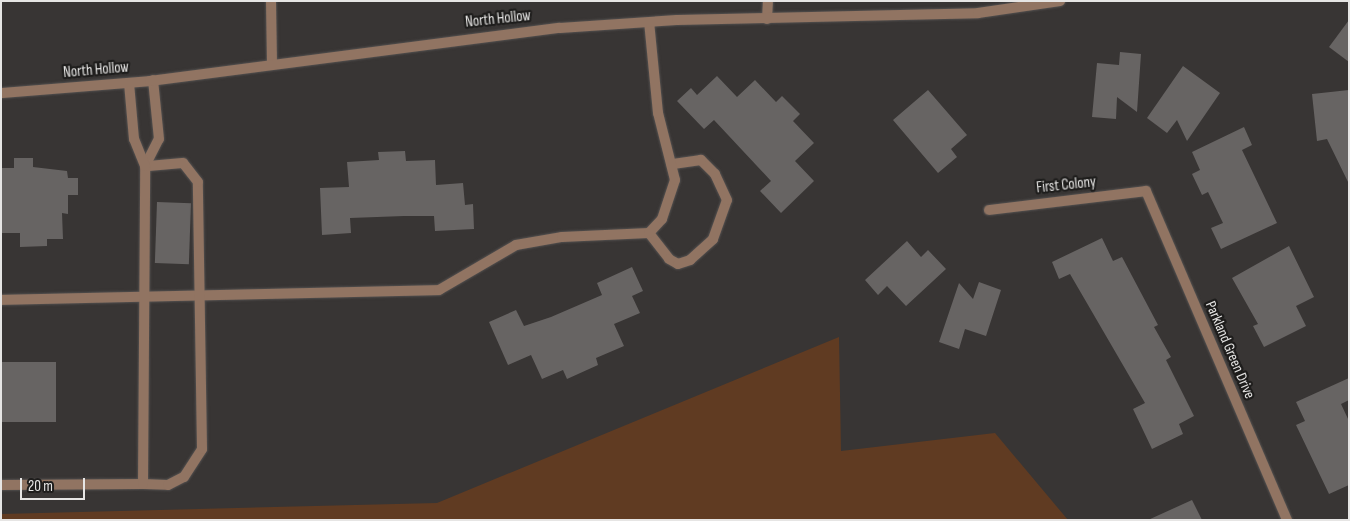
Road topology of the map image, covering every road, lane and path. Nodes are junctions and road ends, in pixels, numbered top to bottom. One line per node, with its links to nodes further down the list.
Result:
1 (271, 1): 6 (street)
2 (768, 1): 4 (street)
3 (1060, 1): 4 (street, North Hollow)
4 (767, 19): 5 (street, North Hollow)
5 (649, 22): 6 (street, North Hollow); 10 (street)
6 (272, 65): 7 (street, North Hollow)
7 (152, 80): 8 (street, North Hollow); 11 (street)
8 (129, 82): 9 (street, North Hollow); 11 (street)
9 (1, 93)
10 (671, 164): 14 (street); 14 (street)
11 (145, 166): 15 (street); 17 (street)
12 (1146, 192): 13 (street, First Colony); 20 (street, Parkland Green Drive)
13 (989, 210)
14 (649, 233): 15 (street)
15 (198, 298): 17 (street); 18 (street)
16 (1, 300): 17 (street)
17 (142, 300): 18 (street)
18 (143, 484): 19 (street)
19 (1, 485)
20 (1287, 520)

